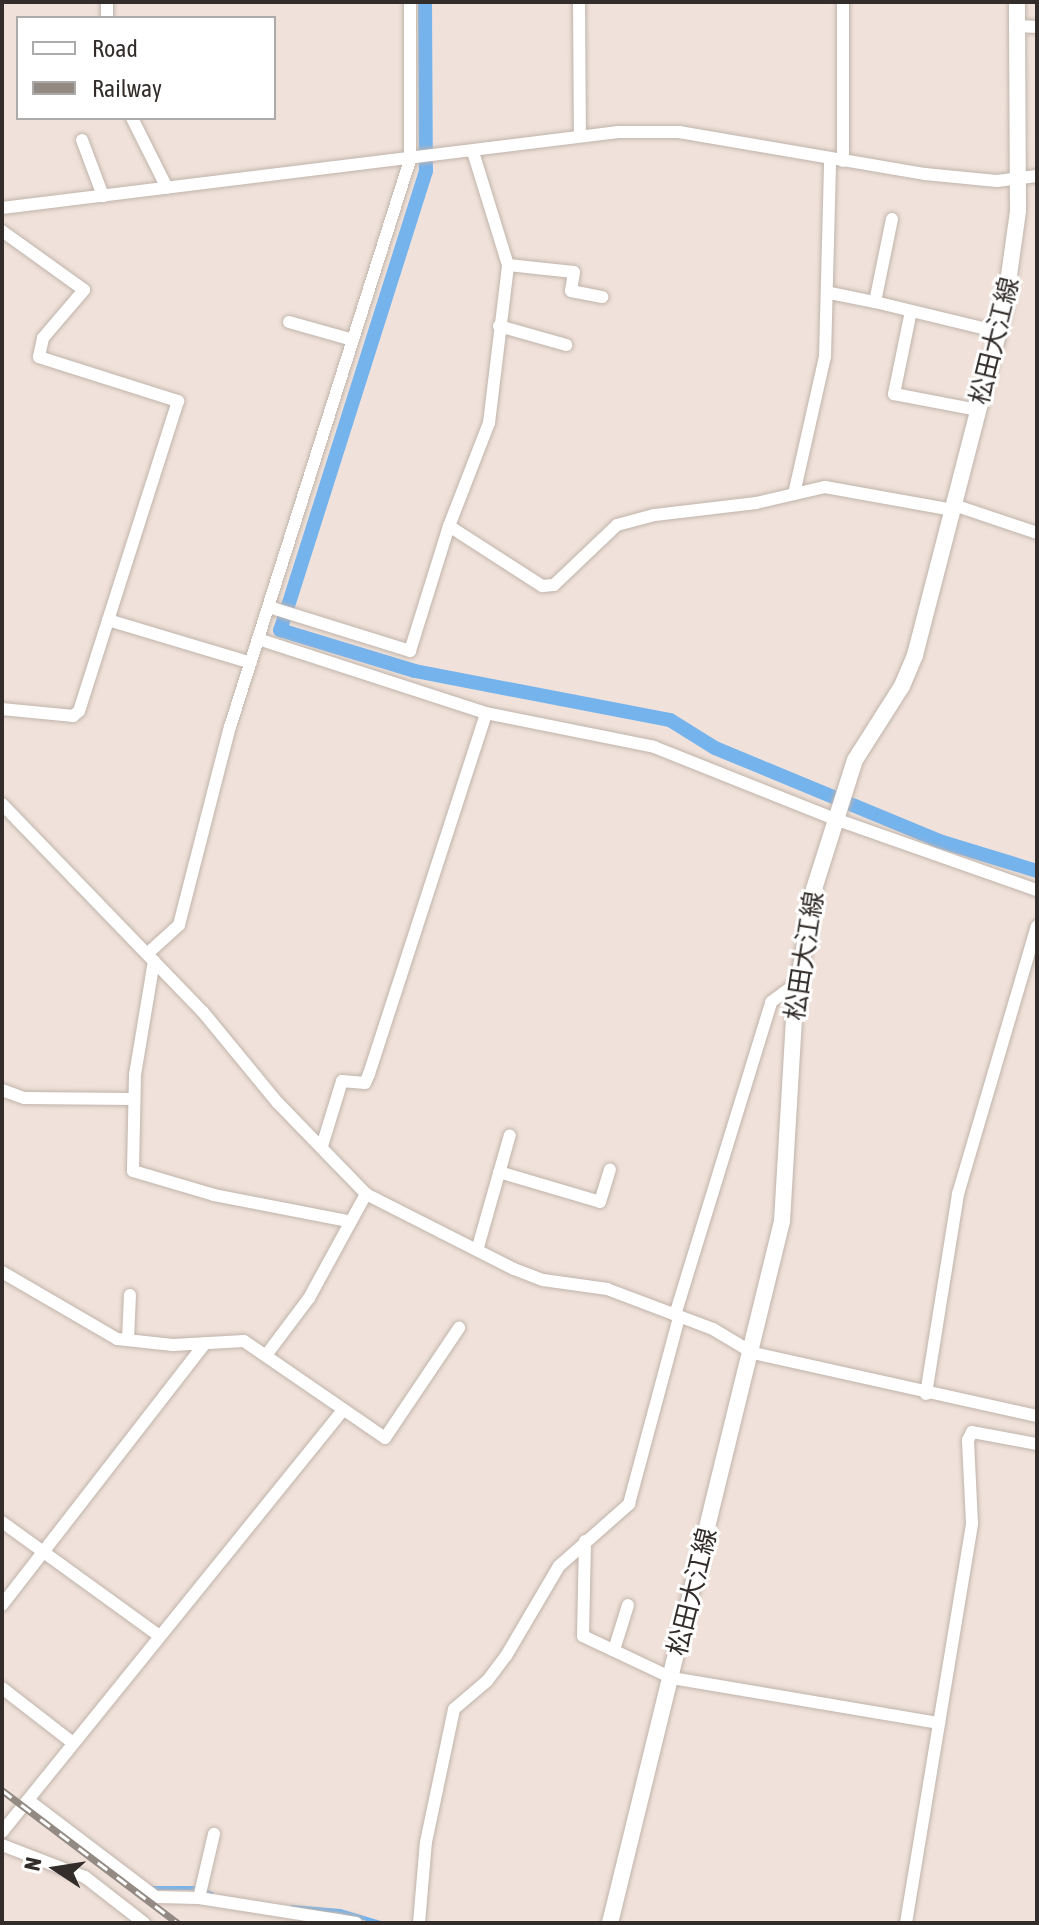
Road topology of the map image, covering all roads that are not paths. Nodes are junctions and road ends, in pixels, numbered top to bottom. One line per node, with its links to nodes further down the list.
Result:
1 (410, 2): 11 (street)
2 (579, 2): 8 (street)
3 (843, 2): 12 (street)
4 (1017, 2): 5 (main road, 松田大江線)
5 (1017, 26): 6 (street); 14 (main road, 松田大江線)
6 (1037, 27)
7 (133, 120): 15 (street)
8 (580, 136): 10 (street); 12 (street)
9 (82, 140): 16 (street)
10 (473, 152): 11 (street); 20 (street)
11 (412, 160): 15 (street); 28 (street)
12 (836, 160): 14 (street); 21 (street)
13 (1037, 176): 14 (street)
14 (1017, 178): 27 (main road, 松田大江線)
15 (167, 188): 16 (street)
16 (103, 196): 17 (street)
17 (2, 208)
18 (892, 219): 23 (street)
19 (2, 231): 36 (street)
20 (508, 265): 22 (street); 26 (street)
21 (830, 293): 23 (street); 31 (street)
22 (602, 297)
23 (875, 302): 24 (street)
24 (911, 311): 27 (street); 30 (street)
25 (289, 322): 28 (street)
26 (499, 326): 29 (street); 33 (street)
27 (999, 332): 30 (main road, 松田大江線)
28 (353, 340): 35 (street)
29 (566, 345)
30 (978, 410): 32 (main road, 松田大江線)
31 (794, 494): 32 (street); 33 (street)
32 (953, 508): 34 (street); 42 (main road, 松田大江線)
33 (449, 526): 35 (street)
34 (1037, 533)
35 (269, 607): 37 (street)
36 (108, 620): 38 (street); 39 (street)
37 (258, 639): 38 (street); 40 (street)
38 (251, 663): 45 (street)
39 (2, 709)
40 (486, 713): 42 (street); 50 (street)
41 (2, 804): 45 (street)
42 (836, 816): 43 (street); 46 (main road, 松田大江線)
43 (1037, 890)
44 (1037, 926): 64 (street)
45 (151, 958): 48 (street); 50 (street)
46 (797, 983): 58 (street); 62 (main road, 松田大江線)
47 (2, 1090): 48 (street)
48 (133, 1099): 54 (street)
49 (510, 1135): 52 (street)
50 (322, 1146): 53 (street)
51 (610, 1169): 52 (street)
52 (499, 1172): 55 (street)
53 (366, 1194): 54 (street); 55 (street)
54 (348, 1221): 63 (street)
55 (478, 1247): 58 (street)
56 (2, 1272): 60 (street)
57 (130, 1295): 60 (street)
58 (677, 1316): 62 (street); 69 (street)
59 (459, 1328): 65 (street)
60 (128, 1340): 61 (street)
61 (205, 1343): 63 (street); 70 (street)
62 (753, 1353): 64 (street); 75 (main road, 松田大江線)
63 (267, 1354): 65 (street)
64 (926, 1394): 66 (street)
65 (343, 1410): 73 (street)
66 (1037, 1416)
67 (1037, 1444): 77 (street)
68 (2, 1522): 70 (street)
69 (585, 1541): 74 (street); 86 (street)
70 (41, 1553): 71 (street); 73 (street)
71 (2, 1605)
72 (628, 1605): 74 (street)
73 (158, 1635): 78 (street)
74 (614, 1650): 75 (street)
75 (672, 1678): 77 (street); 87 (main road, 松田大江線)
76 (2, 1688): 78 (street)
77 (939, 1723): 88 (street)
78 (73, 1743): 79 (street)
79 (28, 1800): 80 (street); 83 (street)
80 (2, 1832)
81 (214, 1834): 83 (street)
82 (2, 1845): 84 (street)
83 (199, 1898): 85 (street)
84 (144, 1923)
85 (356, 1923)
86 (419, 1923)
87 (610, 1923)
88 (906, 1923)

